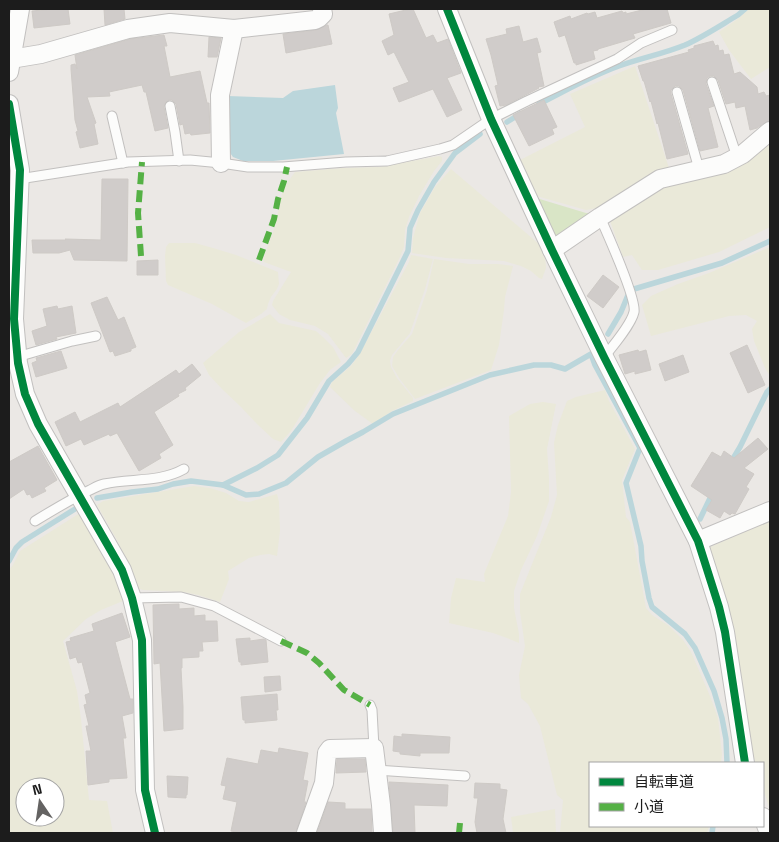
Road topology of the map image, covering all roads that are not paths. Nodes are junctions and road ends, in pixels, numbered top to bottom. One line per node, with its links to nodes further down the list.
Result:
1 (20, 9): 6 (street)
2 (322, 9): 4 (street)
3 (447, 9): 12 (street)
4 (234, 29): 6 (street); 18 (street)
5 (672, 30): 12 (lane)
6 (10, 66)
7 (712, 82): 15 (lane)
8 (678, 92): 19 (lane)
9 (9, 104): 14 (street)
10 (170, 106): 16 (lane)
11 (112, 116): 17 (lane)
12 (491, 119): 18 (lane); 22 (street)
13 (770, 131): 15 (street)
14 (11, 132): 20 (street)
15 (737, 157): 19 (street)
16 (179, 160): 17 (lane); 18 (lane)
17 (123, 163): 20 (lane)
18 (221, 163)
19 (699, 169): 21 (street)
20 (20, 179): 25 (street)
21 (600, 217): 22 (street); 24 (lane)
22 (552, 250): 24 (street)
23 (96, 336): 25 (lane)
24 (604, 357): 30 (street)
25 (15, 369): 27 (street)
26 (184, 469): 27 (lane)
27 (80, 495): 29 (lane); 31 (street)
28 (770, 511): 30 (street)
29 (35, 521)
30 (698, 541): 35 (street)
31 (132, 598): 32 (lane); 39 (street)
32 (281, 641)
33 (370, 704): 34 (lane)
34 (374, 748): 36 (street); 40 (street)
35 (745, 762)
36 (376, 770): 37 (lane); 41 (street)
37 (465, 776)
38 (764, 820): 42 (street)
39 (155, 833)
40 (306, 833)
41 (383, 833)
42 (769, 833)

